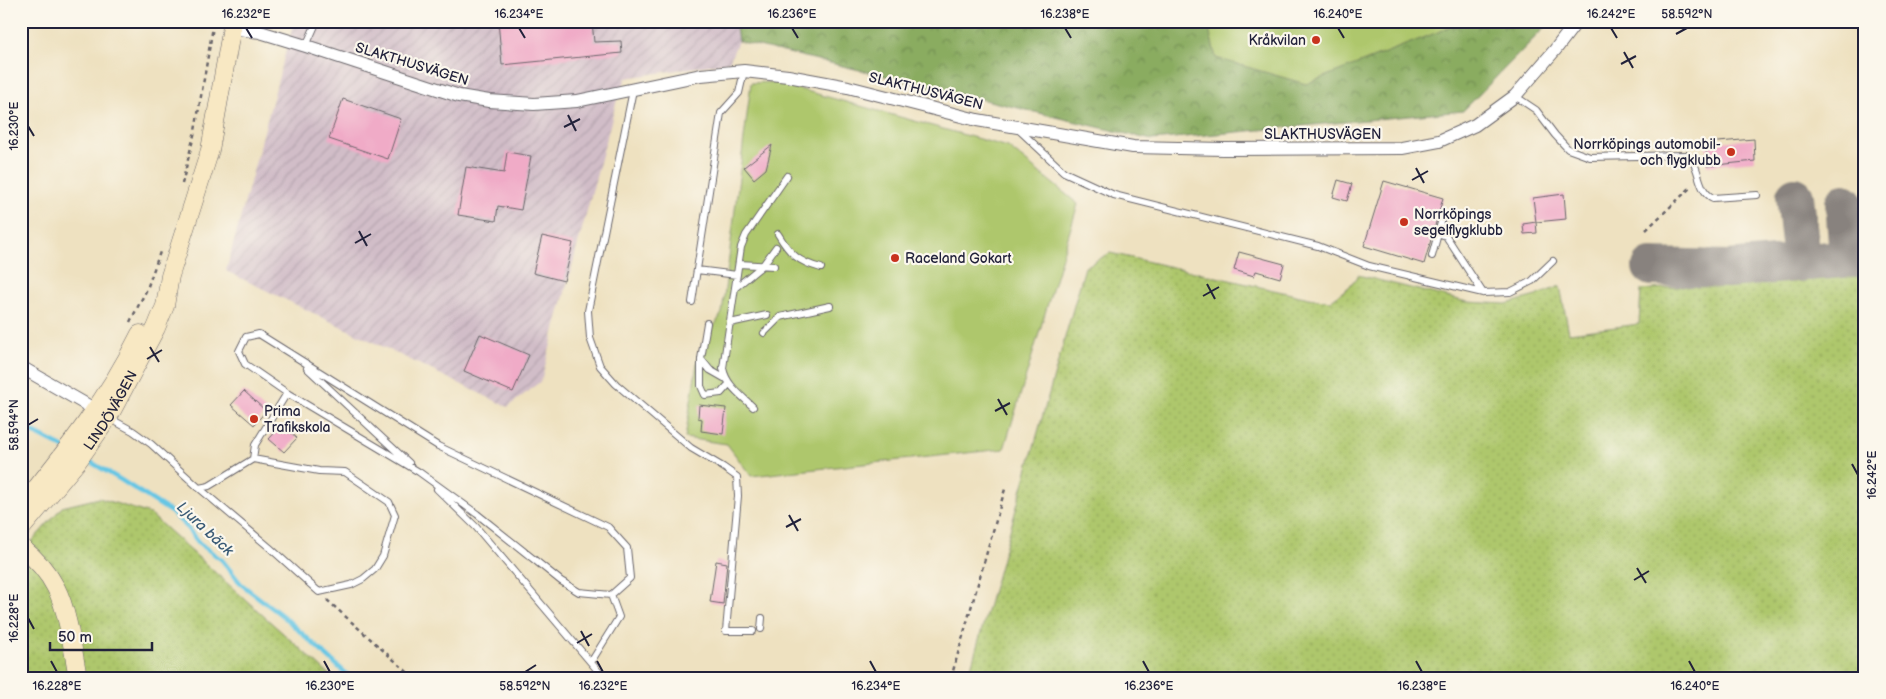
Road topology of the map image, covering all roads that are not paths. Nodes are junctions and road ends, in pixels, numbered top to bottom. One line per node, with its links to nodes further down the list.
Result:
1 (317, 21): 4 (lane)
2 (1577, 21): 7 (street, SLAKTHUSVÄGEN)
3 (233, 25): 4 (street, SLAKTHUSVÄGEN); 38 (main road, LINDÖVÄGEN)
4 (306, 46): 6 (street, SLAKTHUSVÄGEN)
5 (744, 71): 6 (street, SLAKTHUSVÄGEN); 8 (street, SLAKTHUSVÄGEN); 21 (lane)
6 (633, 90): 49 (lane)
7 (1515, 96): 8 (street, SLAKTHUSVÄGEN); 10 (lane)
8 (1016, 127): 24 (lane)
9 (787, 176): 17 (lane)
10 (1757, 196)
11 (1444, 215): 12 (lane)
12 (1438, 233): 15 (lane); 24 (lane)
13 (778, 234): 20 (lane)
14 (776, 248): 18 (lane)
15 (1432, 256)
16 (1553, 261): 24 (lane)
17 (739, 264): 18 (lane); 22 (lane)
18 (763, 265): 19 (lane); 23 (lane)
19 (774, 266)
20 (821, 268)
21 (697, 270): 22 (lane); 25 (lane)
22 (737, 275): 23 (lane)
23 (735, 288): 29 (lane)
24 (1482, 293)
25 (692, 302)
26 (830, 306): 30 (lane)
27 (767, 314): 29 (lane)
28 (707, 323): 32 (lane)
29 (730, 323): 34 (lane)
30 (764, 333)
31 (295, 357): 36 (lane); 41 (lane); 46 (lane)
32 (701, 359): 34 (lane); 35 (lane)
33 (21, 366): 38 (street)
34 (724, 378): 35 (lane)
35 (729, 384): 37 (lane)
36 (287, 393): 40 (lane); 41 (lane)
37 (753, 407)
38 (101, 414): 39 (main road, LINDÖVÄGEN); 42 (lane)
39 (75, 452): 43 (main road, LINDÖVÄGEN); 44 (main road, LINDÖVÄGEN)
40 (254, 459): 42 (lane); 42 (lane)
41 (419, 472): 46 (lane); 50 (lane)
42 (198, 488)
43 (21, 507)
44 (21, 529)
45 (21, 547): 51 (main road)
46 (611, 594): 50 (lane)
47 (762, 618): 48 (lane)
48 (761, 628)
49 (753, 632)
50 (591, 662): 52 (lane)
51 (78, 678)
52 (604, 678)

